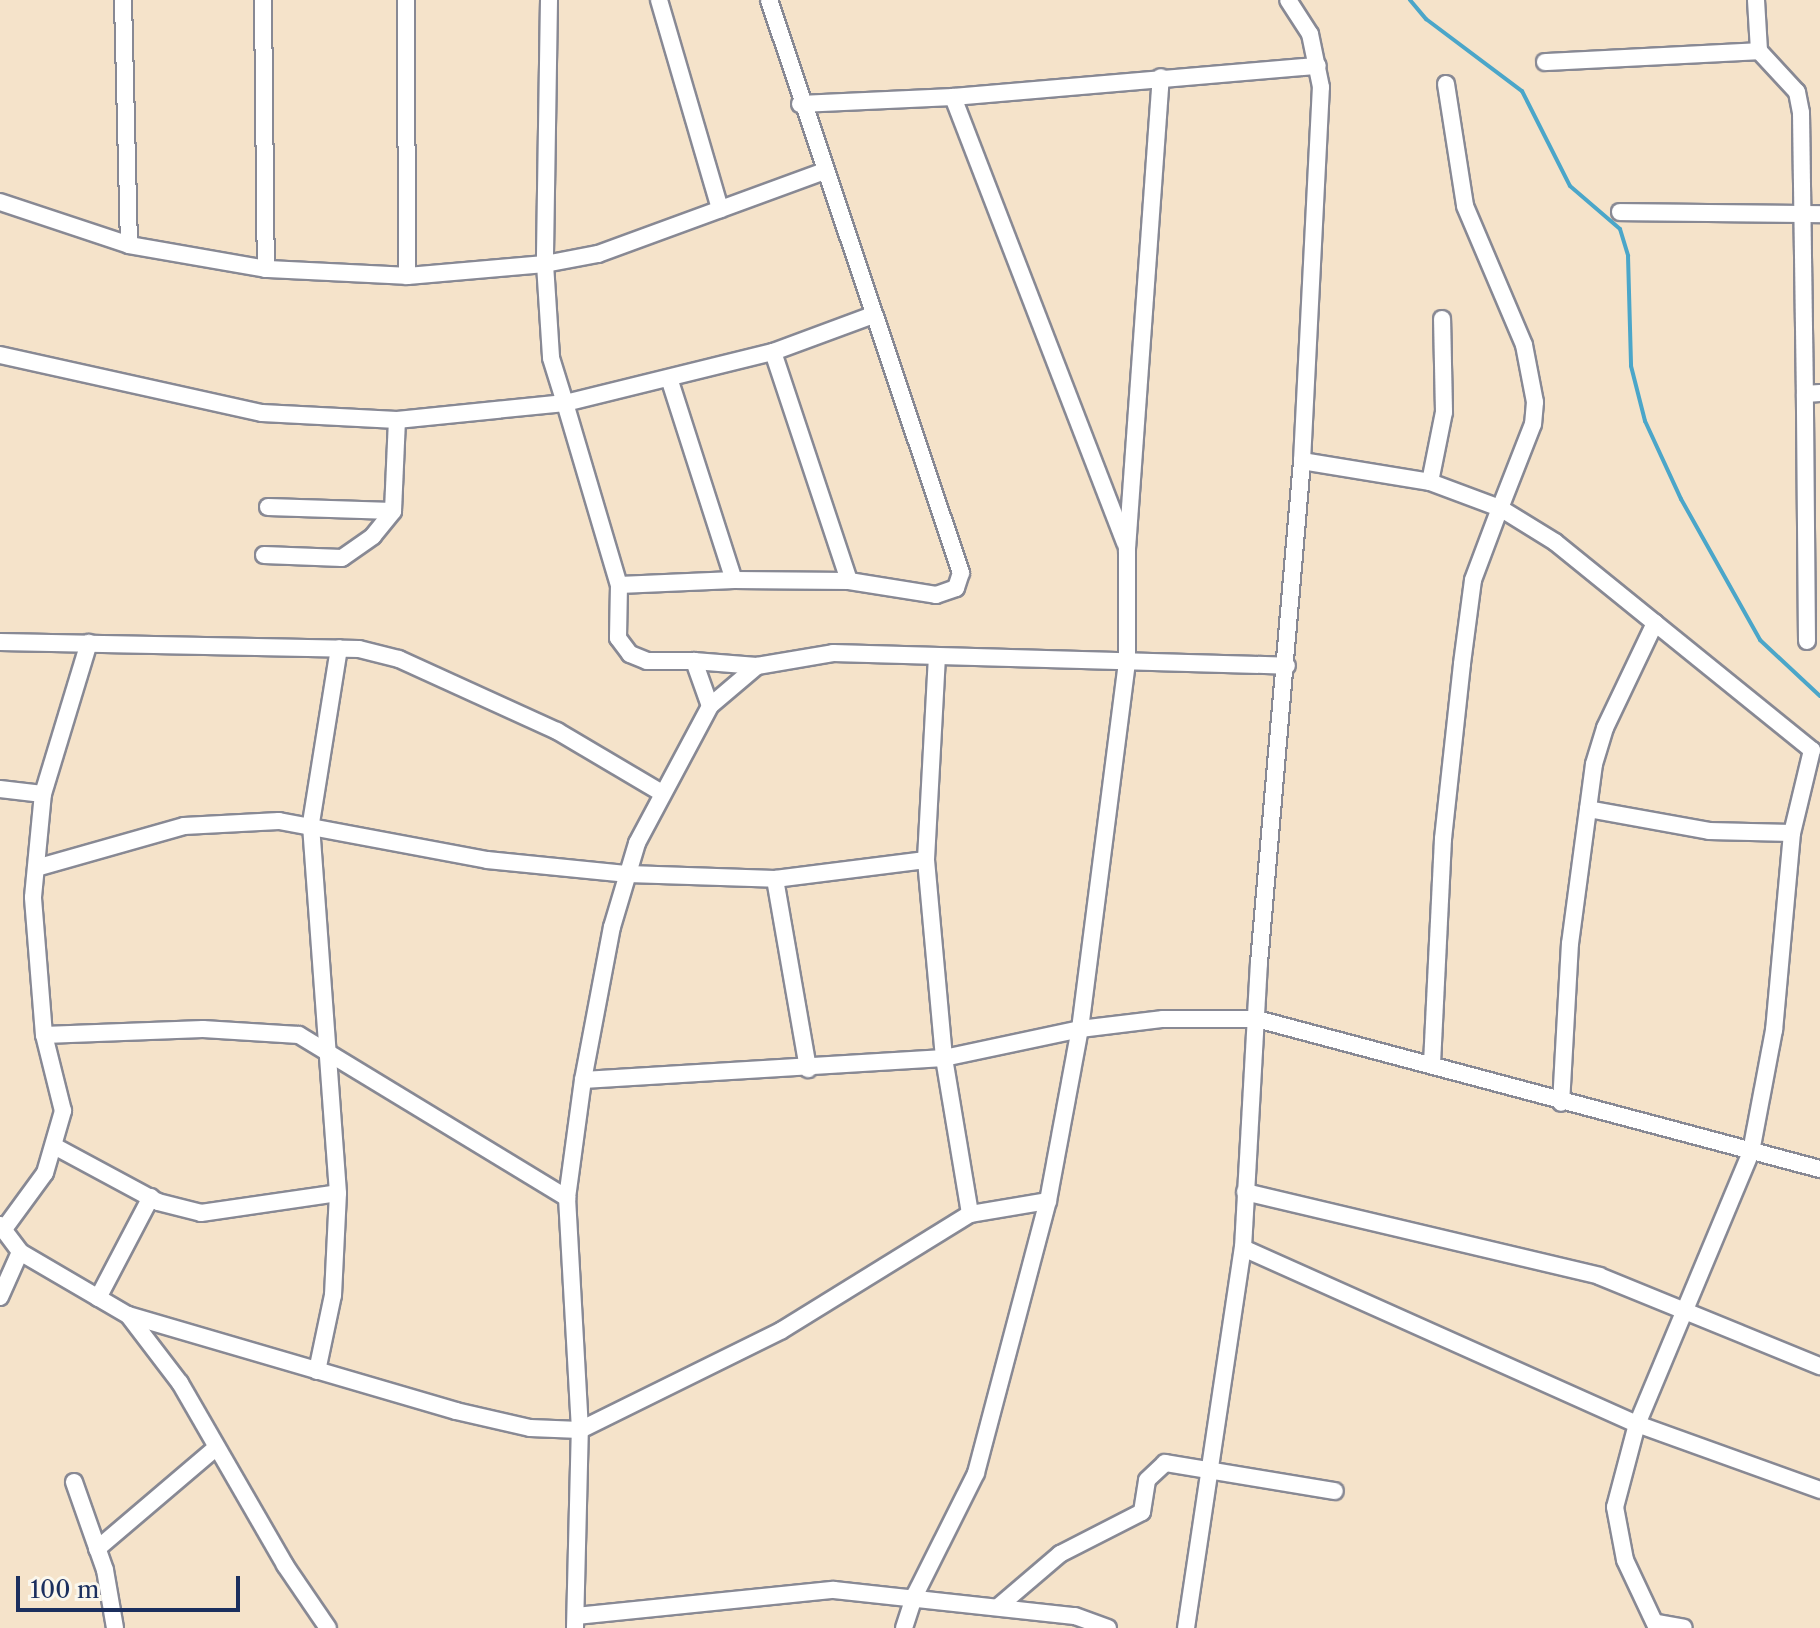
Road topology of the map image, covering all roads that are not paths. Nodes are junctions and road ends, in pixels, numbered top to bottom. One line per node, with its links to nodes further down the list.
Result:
1 (123, 0): 22 (street)
2 (263, 0): 24 (street)
3 (406, 0): 25 (street)
4 (549, 0): 23 (street)
5 (659, 0): 18 (street)
6 (769, 0): 15 (street)
7 (1288, 0): 11 (street)
8 (1756, 0): 9 (street)
9 (1759, 51): 10 (street); 20 (street)
10 (1545, 62)
11 (1318, 66): 12 (street); 34 (street)
12 (1161, 77): 14 (street); 39 (street)
13 (1446, 84): 37 (street)
14 (953, 97): 15 (street); 39 (street)
15 (800, 104): 16 (street)
16 (825, 171): 18 (street); 26 (street)
17 (0, 202): 22 (street)
18 (720, 209): 23 (street)
19 (1620, 212): 20 (street)
20 (1799, 214): 21 (street); 31 (street)
21 (1820, 214)
22 (129, 245): 24 (street)
23 (545, 264): 25 (street); 32 (street)
24 (266, 269): 25 (street)
25 (407, 276)
26 (873, 315): 28 (street); 42 (street)
27 (1442, 319): 35 (street)
28 (773, 352): 30 (street); 42 (street)
29 (0, 355): 33 (street)
30 (669, 378): 32 (street); 41 (street)
31 (1813, 393): 45 (street)
32 (565, 403): 33 (street); 43 (street)
33 (397, 420): 38 (street)
34 (1302, 461): 35 (street); 53 (street)
35 (1430, 482): 37 (street)
36 (268, 507): 38 (street)
37 (1500, 508): 44 (street); 71 (street)
38 (393, 511): 40 (street)
39 (1127, 549): 51 (street)
40 (264, 555)
41 (734, 580): 42 (street); 43 (street)
42 (849, 581)
43 (619, 585): 50 (street)
44 (1655, 623): 55 (street); 59 (street)
45 (1807, 641)
46 (0, 642): 47 (street)
47 (89, 643): 48 (street); 58 (street)
48 (339, 648): 57 (street); 60 (street)
49 (937, 656): 51 (street); 52 (street); 62 (street)
50 (694, 661): 52 (street); 54 (street)
51 (1127, 661): 53 (street); 67 (street)
52 (757, 666): 54 (street)
53 (1287, 666): 66 (street)
54 (710, 706): 57 (street)
55 (1816, 753): 61 (street)
56 (0, 789): 58 (street)
57 (662, 793): 64 (street)
58 (43, 794): 63 (street)
59 (1588, 809): 61 (street); 74 (street)
60 (311, 823): 63 (street); 64 (street); 69 (street)
61 (1792, 833): 76 (street)
62 (926, 860): 65 (street); 70 (street)
63 (36, 868): 68 (street)
64 (628, 874): 65 (street); 73 (street)
65 (775, 879): 72 (street)
66 (1257, 1019): 67 (street); 71 (street); 78 (street)
67 (1080, 1029): 70 (street); 82 (street)
68 (44, 1035): 69 (street); 75 (street)
69 (327, 1048): 79 (street); 81 (street)
70 (944, 1058): 72 (street); 83 (street)
71 (1432, 1063): 74 (street)
72 (808, 1069): 73 (street)
73 (583, 1080): 81 (street)
74 (1561, 1103): 76 (street)
75 (56, 1147): 80 (street); 84 (street)
76 (1751, 1152): 77 (street); 89 (street)
77 (1820, 1169)
78 (1245, 1192): 85 (street); 89 (street)
79 (338, 1193): 80 (street); 92 (street)
80 (151, 1197): 88 (street)
81 (567, 1198): 94 (street)
82 (1048, 1201): 83 (street); 101 (street)
83 (970, 1214): 94 (street)
84 (2, 1227): 86 (street)
85 (1243, 1248): 93 (street); 96 (street)
86 (20, 1252): 87 (street); 88 (street)
87 (0, 1297)
88 (98, 1298): 90 (street)
89 (1686, 1312): 91 (street); 93 (street)
90 (128, 1315): 92 (street); 95 (street)
91 (1820, 1366)
92 (317, 1371): 94 (street)
93 (1637, 1424): 98 (street); 104 (street)
94 (580, 1430): 103 (street)
95 (217, 1447): 100 (street); 106 (street)
96 (1210, 1468): 99 (street); 102 (street); 109 (street)
97 (74, 1482): 100 (street)
98 (1820, 1490)
99 (1335, 1491)
100 (97, 1549): 105 (street)
101 (915, 1595): 102 (street); 103 (street); 107 (street)
102 (998, 1607): 108 (street)
103 (576, 1622)
104 (1657, 1625): 110 (street)
105 (115, 1628)
106 (328, 1628)
107 (904, 1628)
108 (1108, 1628)
109 (1186, 1628)
110 (1684, 1628)

